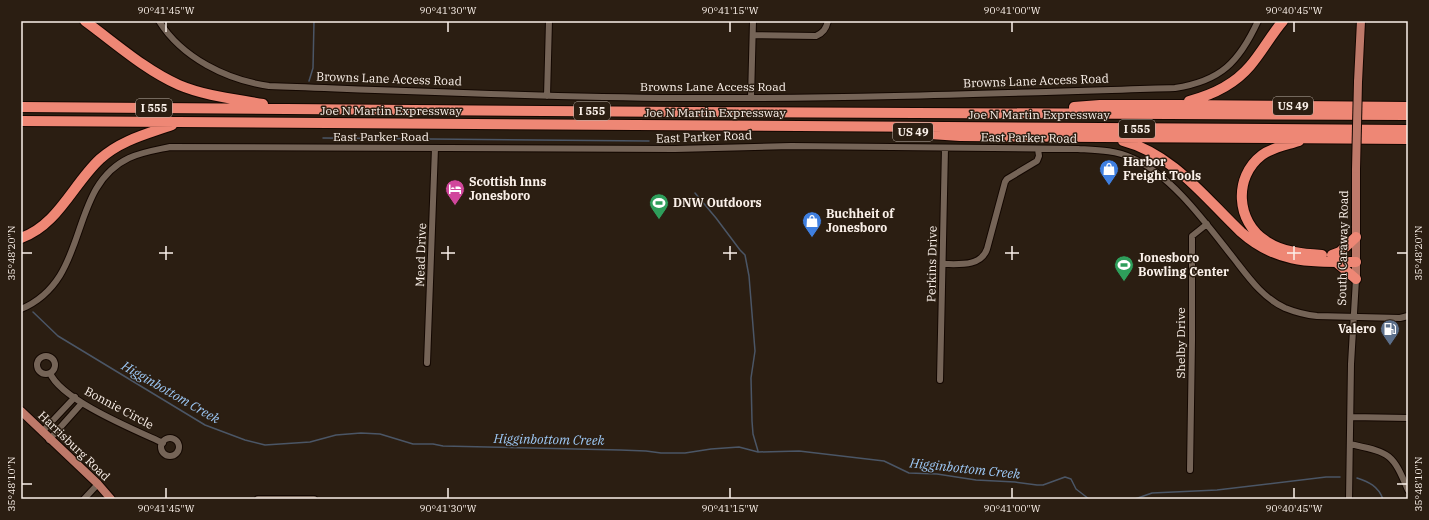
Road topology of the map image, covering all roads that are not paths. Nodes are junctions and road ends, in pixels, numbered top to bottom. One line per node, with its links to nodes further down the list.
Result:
1 (85, 21): 15 (highway)
2 (159, 21): 10 (street, Browns Lane Access Road)
3 (549, 21): 10 (street)
4 (753, 21): 9 (street)
5 (828, 21): 9 (street)
6 (1258, 21): 11 (street, Browns Lane Access Road)
7 (1283, 21): 12 (highway)
8 (1361, 21): 29 (main road, South Caraway Road, bridge)
9 (753, 36): 11 (street)
10 (547, 96): 11 (street, Browns Lane Access Road)
11 (751, 98)
12 (1178, 104): 14 (highway, US 49); 16 (highway, US 49)
13 (21, 107): 15 (highway, Joe N Martin Expressway / I 555)
14 (1408, 107)
15 (288, 108): 16 (highway, Joe N Martin Expressway / I 555)
16 (1022, 113): 17 (highway, Joe N Martin Expressway / I 555)
17 (1408, 115)
18 (21, 121): 19 (highway, Joe N Martin Expressway / I 555)
19 (178, 122): 20 (highway, Joe N Martin Expressway / I 555); 30 (highway)
20 (866, 127): 21 (highway, Joe N Martin Expressway / I 555); 22 (highway, US 49)
21 (1408, 130)
22 (1107, 137): 23 (highway, US 49); 31 (highway)
23 (1310, 138): 24 (highway, US 49); 31 (highway)
24 (1408, 139)
25 (436, 148): 26 (street, East Parker Road); 35 (street, East Parker Road); 38 (street, Mead Drive)
26 (945, 148): 27 (street, East Parker Road); 33 (street, Perkins Drive)
27 (1038, 149): 28 (street, East Parker Road); 33 (street)
28 (1207, 224): 37 (street, East Parker Road); 50 (street, Shelby Drive)
29 (1356, 237): 31 (highway); 32 (main road, South Caraway Road)
30 (21, 238)
31 (1334, 259): 32 (highway); 34 (highway)
32 (1356, 259): 34 (main road, South Caraway Road)
33 (943, 264): 40 (street, Perkins Drive)
34 (1356, 279): 37 (street, South Caraway Road)
35 (21, 309)
36 (1408, 316): 37 (street, East Parker Road)
37 (1353, 317): 44 (street, South Caraway Road)
38 (427, 363)
39 (50, 373): 41 (street, Bonnie Circle)
40 (940, 380)
41 (75, 397): 42 (street, Bonnie Circle); 46 (street)
42 (82, 403): 47 (street); 48 (street, Bonnie Circle)
43 (21, 411): 46 (main road, Harrisburg Road)
44 (1351, 417): 45 (street); 49 (street, South Caraway Road)
45 (1408, 418)
46 (42, 432): 47 (main road, Harrisburg Road)
47 (49, 440): 51 (main road, Harrisburg Road)
48 (162, 443)
49 (1350, 444): 52 (street); 57 (street, South Caraway Road)
50 (1190, 470)
51 (98, 484): 53 (street); 54 (main road, Harrisburg Road)
52 (1408, 490)
53 (84, 499)
54 (111, 499)
55 (258, 499): 56 (street)
56 (314, 499)
57 (1349, 499)

